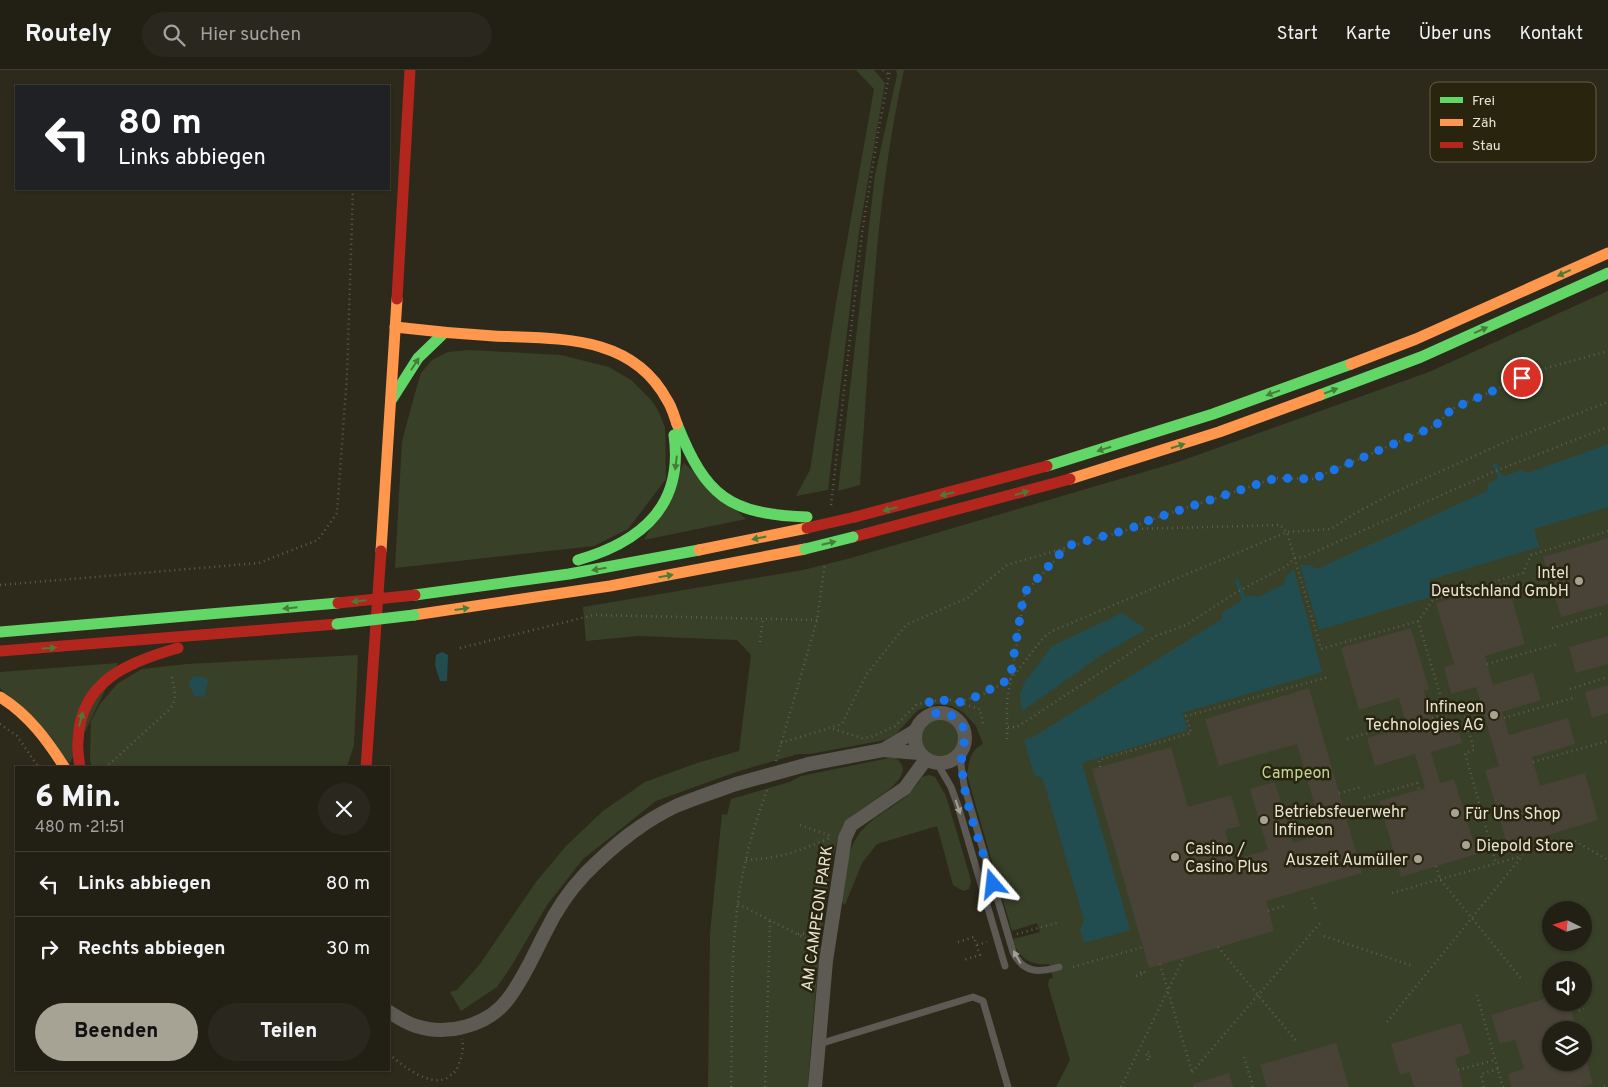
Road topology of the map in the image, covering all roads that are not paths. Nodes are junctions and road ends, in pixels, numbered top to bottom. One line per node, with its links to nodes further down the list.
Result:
1 (410, 70): 4 (main road)
2 (1608, 253): 8 (main road, one-way to 8, bridge)
3 (1608, 272): 10 (main road, one-way to 3, bridge)
4 (395, 328): 5 (main road); 7 (main road)
5 (444, 333): 6 (main road); 7 (main road, one-way to 5)
6 (666, 398): 8 (main road); 9 (main road, one-way to 9)
7 (392, 399): 21 (main road)
8 (807, 523): 9 (main road, one-way to 9)
9 (468, 588): 11 (main road, one-way to 11, bridge)
10 (256, 630): 12 (main road, one-way to 10); 20 (main road, one-way to 10)
11 (0, 632)
12 (0, 652)
13 (0, 697): 19 (main road)
14 (915, 731): 15 (street); 16 (street); 18 (street)
15 (883, 750): 17 (street); 25 (street, bridge)
16 (962, 751): 18 (street); 24 (lane, one-way to 16)
17 (900, 752): 18 (street); 22 (street)
18 (927, 758): 22 (street, AM CAMPEON PARK); 23 (lane, one-way to 23)
19 (64, 766)
20 (80, 766)
21 (366, 766)
22 (905, 788): 26 (street, AM CAMPEON PARK)
23 (1004, 966)
24 (1059, 967)
25 (390, 1013)
26 (818, 1044): 27 (street, AM CAMPEON PARK); 30 (lane)
27 (816, 1072): 28 (street, AM CAMPEON PARK); 29 (lane)
28 (815, 1087)
29 (821, 1087)
30 (1008, 1087)

